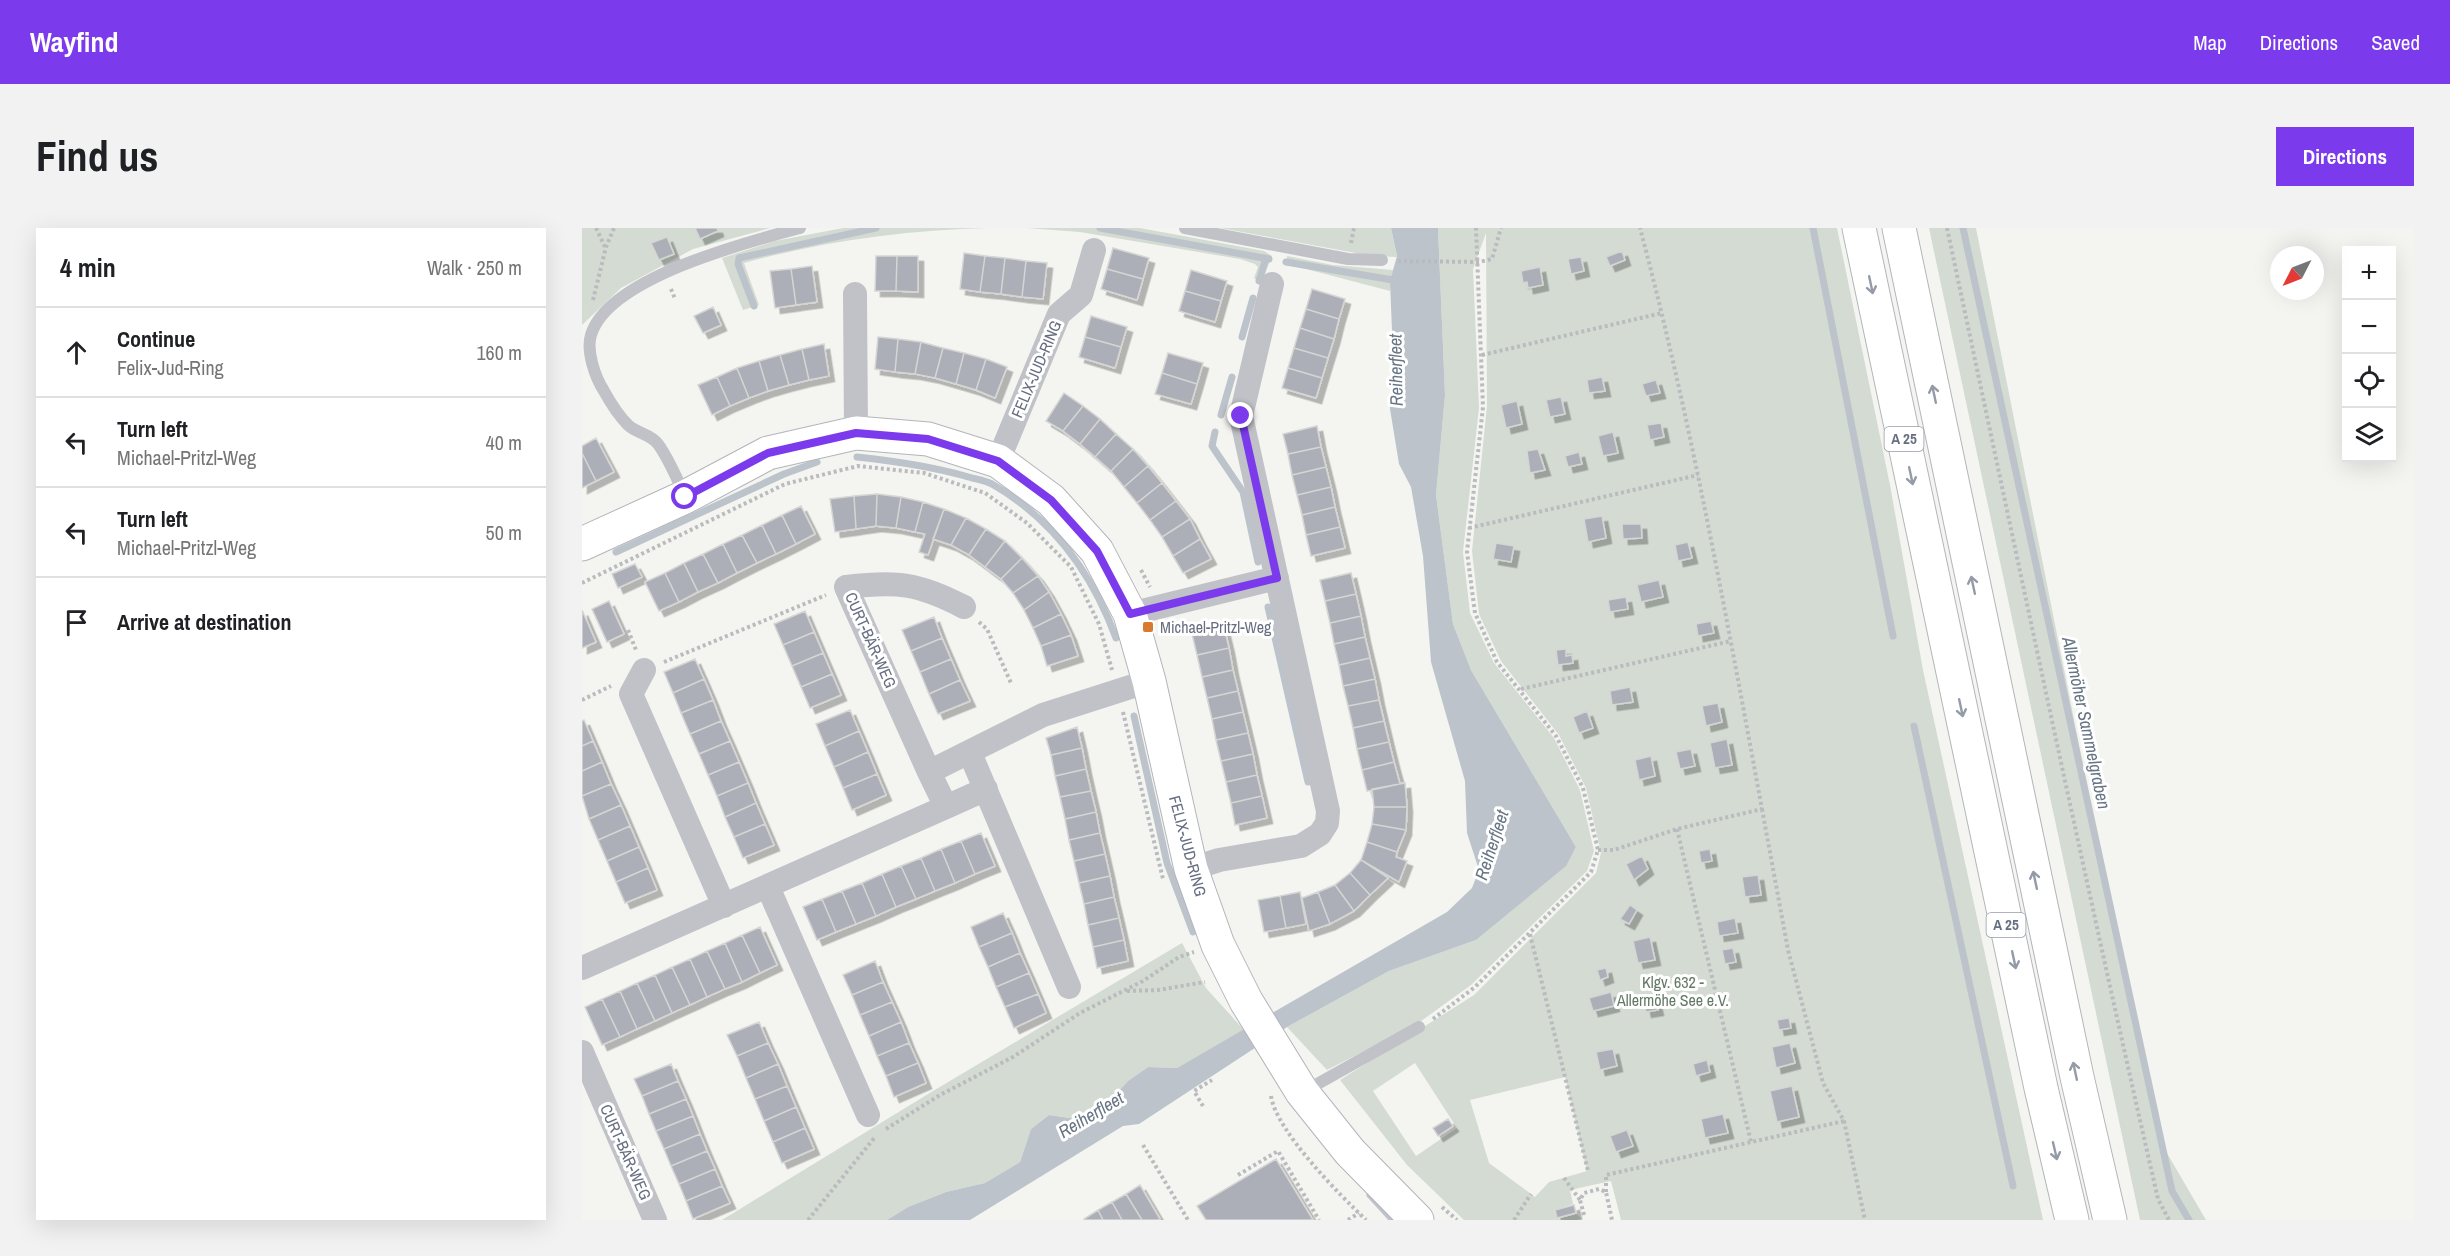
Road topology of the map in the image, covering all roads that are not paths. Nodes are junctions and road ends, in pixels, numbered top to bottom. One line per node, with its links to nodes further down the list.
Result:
1 (800, 228): 11 (lane)
2 (1185, 228): 6 (lane)
3 (1859, 228): 32 (main road, A 25, one-way to 32)
4 (1899, 228): 31 (main road, A 25, one-way to 4)
5 (1094, 250): 10 (street, FELIX-JUD-RING)
6 (1382, 260)
7 (1272, 284): 13 (street)
8 (855, 294): 9 (street)
9 (856, 433): 10 (main road, FELIX-JUD-RING); 11 (main road, FELIX-JUD-RING)
10 (998, 461): 15 (main road, FELIX-JUD-RING)
11 (685, 497): 12 (main road, FELIX-JUD-RING)
12 (582, 544)
13 (1277, 578): 15 (street); 22 (street)
14 (964, 607): 19 (street, CURT-BÄR-WEG)
15 (1145, 610): 17 (main road, FELIX-JUD-RING)
16 (644, 670): 24 (street)
17 (1149, 681): 18 (street); 22 (main road, FELIX-JUD-RING)
18 (970, 753): 19 (street); 20 (street)
19 (929, 772): 21 (street, CURT-BÄR-WEG)
20 (986, 789): 21 (street); 26 (street)
21 (946, 807): 23 (street)
22 (1179, 879): 29 (main road, FELIX-JUD-RING)
23 (768, 887): 24 (street); 30 (street)
24 (724, 906): 25 (street)
25 (582, 968)
26 (1069, 987)
27 (1419, 1027): 29 (lane)
28 (582, 1052): 33 (street, CURT-BÄR-WEG)
29 (1302, 1092): 34 (main road, FELIX-JUD-RING)
30 (868, 1115)
31 (2106, 1204): 35 (main road)
32 (2068, 1213)
33 (655, 1220)
34 (1417, 1220)
35 (2121, 1220)

